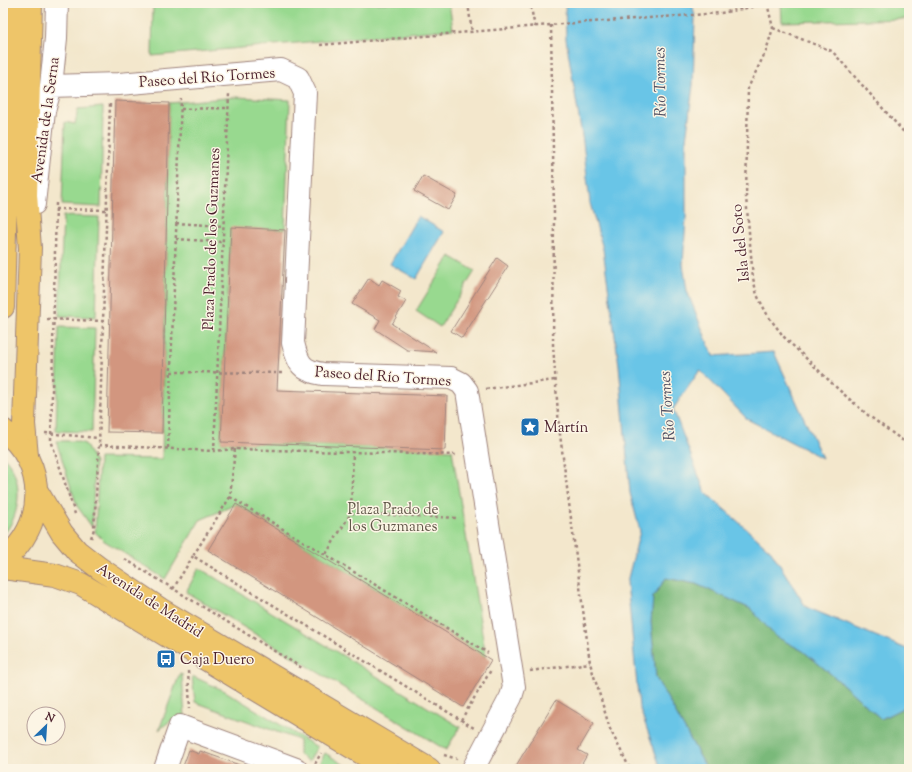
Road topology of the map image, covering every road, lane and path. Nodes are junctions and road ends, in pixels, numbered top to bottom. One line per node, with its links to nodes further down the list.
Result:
1 (11, 3): 28 (main road, Avenida de la Serna)
2 (31, 3): 25 (main road, Avenida de la Serna)
3 (57, 3): 13 (street, Avenida de la Serna)
4 (468, 3): 10 (path)
5 (526, 3): 8 (path)
6 (767, 4): 7 (path); 9 (path)
7 (551, 25): 8 (path); 35 (path)
8 (534, 27): 10 (path)
9 (773, 28): 18 (path); 42 (path, Isla del Soto)
10 (472, 33): 11 (path)
11 (320, 45)
12 (229, 75): 13 (street, Paseo del Río Tormes); 16 (path, Plaza Prado de los Guzmanes); 32 (street, Paseo del Río Tormes)
13 (50, 86): 25 (street, Avenida de la Serna)
14 (181, 96): 17 (path)
15 (111, 99): 22 (path)
16 (228, 108): 17 (path); 24 (path, Plaza Prado de los Guzmanes)
17 (181, 109): 23 (path)
18 (909, 138)
19 (56, 202): 21 (path)
20 (49, 209): 21 (path)
21 (56, 209): 22 (path); 30 (path)
22 (107, 210): 31 (path)
23 (176, 223): 24 (path); 26 (path)
24 (223, 226): 27 (path, Plaza Prado de los Guzmanes)
25 (30, 237): 47 (main road, Avenida de la Serna)
26 (176, 239): 27 (path); 33 (path)
27 (222, 242): 34 (path, Plaza Prado de los Guzmanes)
28 (3, 307)
29 (47, 319): 30 (path)
30 (54, 319): 31 (path); 39 (path)
31 (102, 321): 40 (path)
32 (307, 370): 34 (path); 48 (street, Paseo del Río Tormes)
33 (171, 372): 34 (path); 43 (path)
34 (217, 374): 45 (path, Plaza Prado de los Guzmanes)
35 (554, 380): 36 (path); 65 (path)
36 (478, 390)
37 (3, 430): 47 (main road)
38 (44, 432): 39 (path)
39 (51, 434): 40 (path); 53 (path)
40 (98, 438): 41 (path)
41 (99, 445): 43 (path); 55 (path)
42 (909, 445)
43 (168, 448): 45 (path)
44 (235, 449): 45 (path); 46 (path); 50 (path)
45 (214, 451)
46 (353, 452): 48 (path); 51 (path)
47 (27, 456): 49 (main road)
48 (478, 457): 66 (street, Paseo del Río Tormes)
49 (38, 492): 61 (main road); 64 (main road, Avenida de Madrid)
50 (230, 497): 58 (path); 60 (path)
51 (351, 513): 52 (path); 58 (path)
52 (458, 518)
53 (79, 520)
54 (89, 532): 55 (path)
55 (92, 536): 56 (path); 57 (path)
56 (95, 539)
57 (88, 541)
58 (326, 554): 66 (path)
59 (119, 556): 63 (path)
60 (193, 556): 63 (path); 69 (path)
61 (3, 560)
62 (3, 568): 76 (main road, Avenida de Madrid)
63 (173, 589): 64 (path); 68 (path)
64 (160, 609): 77 (main road, Avenida de Madrid)
65 (590, 663): 66 (path); 79 (path)
66 (511, 664): 69 (path); 71 (street, Paseo del Río Tormes)
67 (188, 670): 70 (path)
68 (308, 671)
69 (461, 720): 71 (path)
70 (186, 728): 74 (street); 75 (street)
71 (489, 738): 78 (street, Paseo del Río Tormes)
72 (324, 748): 73 (path)
73 (312, 768)
74 (165, 769)
75 (296, 769)
76 (388, 769)
77 (429, 769)
78 (473, 769)
79 (630, 769)

